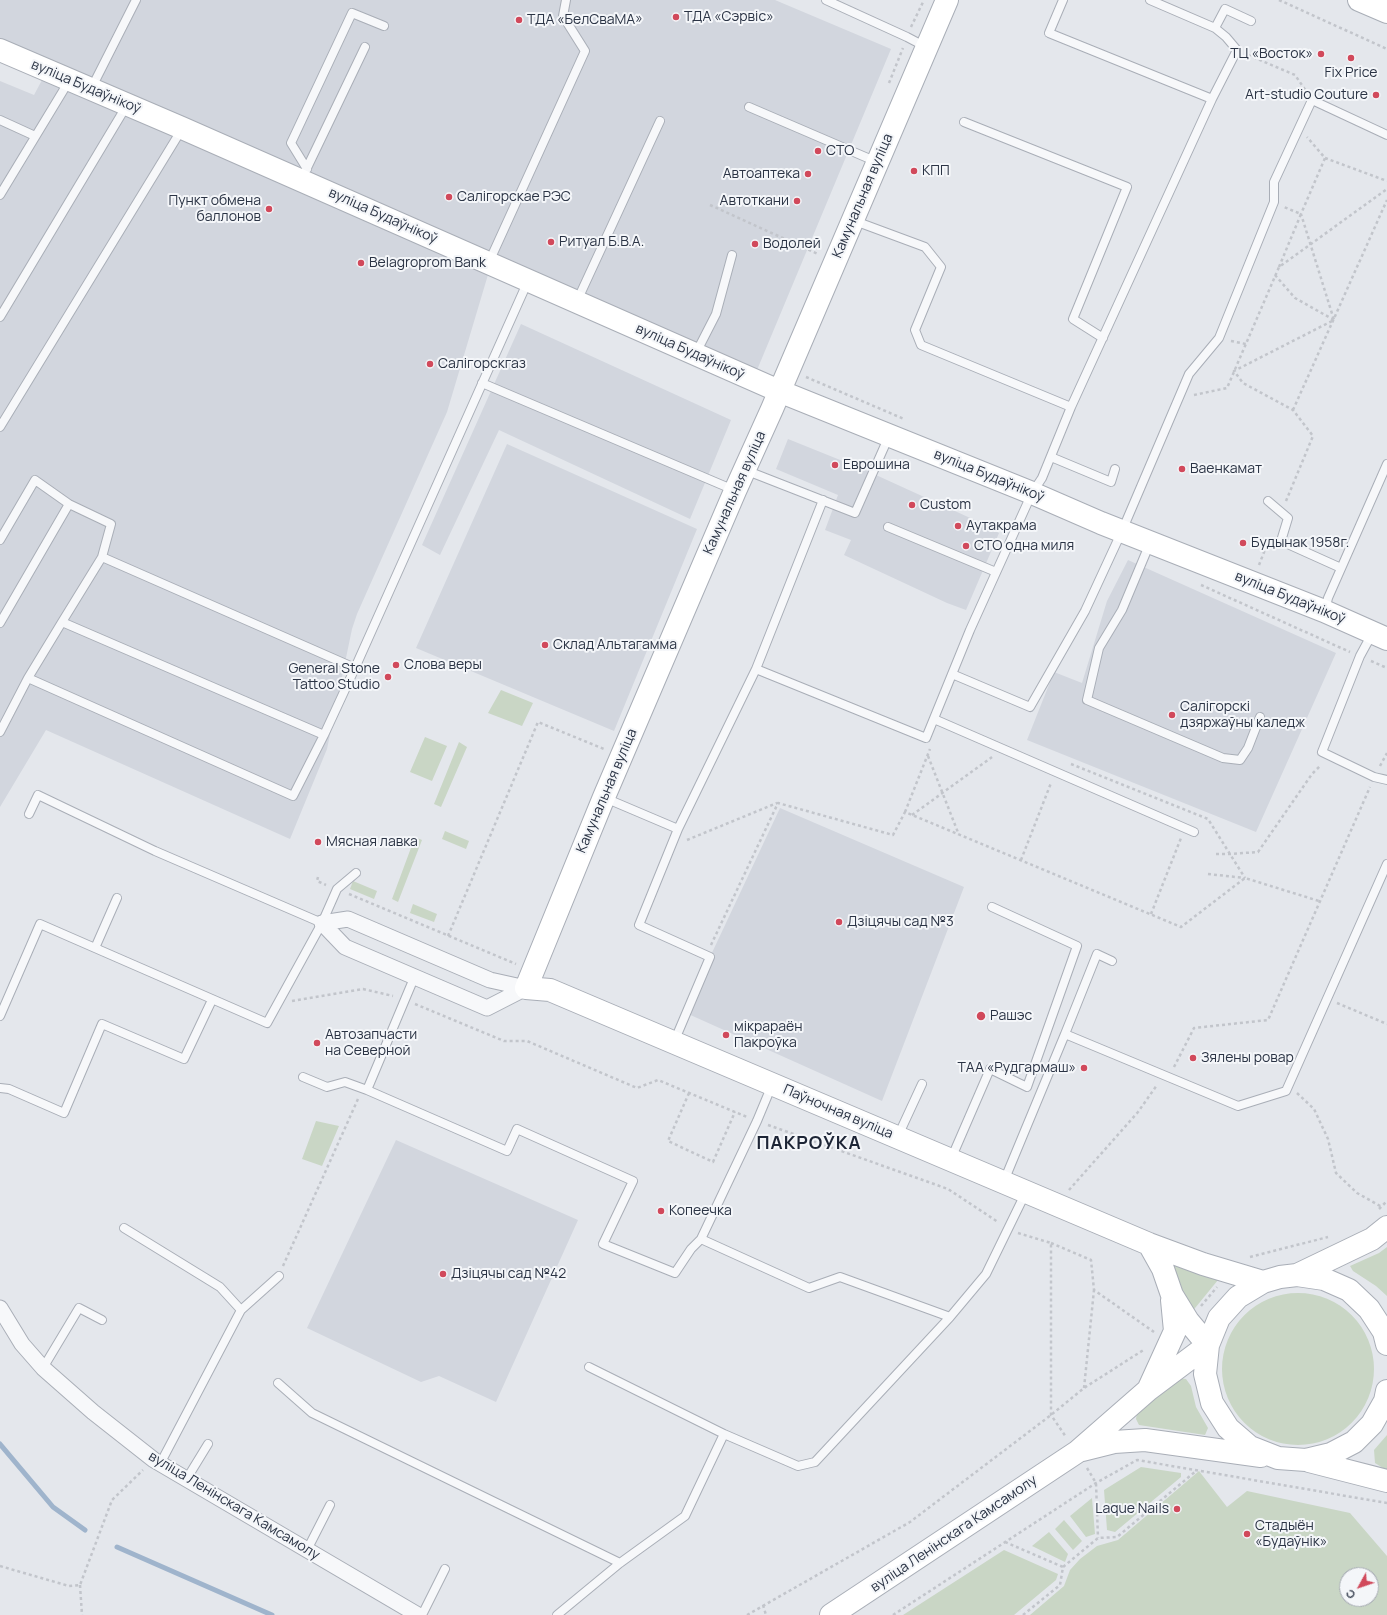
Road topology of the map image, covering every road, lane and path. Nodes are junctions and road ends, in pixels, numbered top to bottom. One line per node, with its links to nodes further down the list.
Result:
1 (136, 0): 20 (lane)
2 (566, 0): 46 (lane)
3 (826, 0): 15 (lane)
4 (948, 0): 15 (street, Камунальная вуліца)
5 (1063, 0): 21 (lane)
6 (1150, 0): 9 (lane)
7 (1279, 0): 16 (path)
8 (1359, 0): 10 (street)
9 (1172, 4): 13 (lane)
10 (1387, 12)
11 (1251, 21): 13 (lane)
12 (384, 26): 34 (lane)
13 (1215, 28): 18 (lane)
14 (366, 47): 34 (lane)
15 (927, 47): 33 (street, Камунальная вуліца)
16 (1387, 49)
17 (0, 50): 19 (street, вуліца Будаўнікоў)
18 (1237, 50): 21 (lane); 22 (path)
19 (69, 80): 20 (street, вуліца Будаўнікоў); 31 (lane)
20 (91, 90): 23 (street, вуліца Будаўнікоў)
21 (1212, 99): 53 (lane)
22 (1312, 100): 28 (lane); 30 (lane)
23 (128, 105): 29 (street, вуліца Будаўнікоў); 51 (lane)
24 (749, 107): 33 (lane)
25 (0, 120): 31 (lane)
26 (660, 121): 50 (lane)
27 (964, 122): 53 (lane)
28 (1299, 127): 32 (path); 39 (lane)
29 (182, 128): 34 (street, вуліца Будаўнікоў); 61 (lane)
30 (1387, 135)
31 (35, 136): 37 (lane)
32 (1325, 158): 35 (path); 41 (path)
33 (878, 162): 42 (street, Камунальная вуліца)
34 (304, 175): 46 (street, вуліца Будаўнікоў)
35 (1387, 181)
36 (1387, 189): 43 (path)
37 (1, 191)
38 (1387, 200): 52 (path)
39 (1274, 202): 41 (path); 58 (lane)
40 (710, 205): 45 (path)
41 (1301, 214): 43 (path); 47 (path)
42 (853, 219): 57 (street, Камунальная вуліца); 59 (lane)
43 (1310, 244): 47 (path); 52 (path)
44 (732, 255): 54 (lane)
45 (820, 255)
46 (489, 263): 49 (street, вуліца Будаўнікоў)
47 (1279, 267): 48 (path)
48 (1275, 275): 52 (path); 55 (path)
49 (528, 280): 50 (street, вуліца Будаўнікоў); 56 (lane)
50 (576, 301): 54 (street, вуліца Будаўнікоў)
51 (0, 317)
52 (1334, 320): 55 (path); 60 (path)
53 (1103, 338): 59 (lane)
54 (696, 354): 57 (street, вуліца Будаўнікоў)
55 (1234, 371): 58 (path); 60 (path)
56 (482, 382): 67 (lane); 86 (lane)
57 (779, 391): 62 (street, вуліца Будаўнікоў); 65 (street, Камунальная вуліца)
58 (1179, 398): 74 (lane)
59 (1071, 407): 63 (lane)
60 (1293, 410): 72 (path)
61 (0, 427)
62 (889, 436): 68 (street, вуліца Будаўнікоў); 69 (lane)
63 (1051, 457): 66 (lane); 68 (lane)
64 (1387, 464): 80 (lane)
65 (744, 469): 67 (street, Камунальная вуліца); 69 (lane)
66 (1115, 469)
67 (735, 491): 104 (street, Камунальная вуліца)
68 (1032, 493): 74 (street, вуліца Будаўнікоў); 81 (lane)
69 (823, 500): 87 (lane)
70 (1268, 501): 72 (lane)
71 (69, 504): 75 (lane); 78 (lane); 84 (lane)
72 (1281, 512): 80 (lane)
73 (888, 527): 81 (lane)
74 (1122, 531): 77 (street, вуліца Будаўнікоў); 88 (lane)
75 (0, 540)
76 (1270, 540): 79 (path)
77 (1151, 542): 82 (street, вуліца Будаўнікоў); 90 (lane)
78 (102, 557): 83 (lane); 86 (lane)
79 (1258, 568)
80 (1341, 568): 82 (lane)
81 (996, 572): 88 (lane)
82 (1324, 612): 85 (street, вуліца Будаўнікоў)
83 (62, 622): 89 (lane); 93 (lane)
84 (0, 624)
85 (1380, 636): 99 (lane)
86 (355, 668): 93 (lane)
87 (756, 669): 91 (lane); 109 (lane)
88 (952, 674): 91 (lane)
89 (28, 678): 92 (lane); 93 (lane)
90 (1260, 717)
91 (934, 719): 110 (lane)
92 (0, 732)
93 (324, 735)
94 (931, 748): 98 (path)
95 (604, 750): 127 (path)
96 (1387, 753): 100 (path)
97 (996, 754): 103 (path)
98 (928, 755): 103 (path); 106 (path)
99 (1330, 756): 100 (lane); 114 (path)
100 (1374, 777): 102 (lane); 123 (path)
101 (1049, 779): 115 (path)
102 (1387, 780)
103 (944, 792): 108 (path); 111 (path)
104 (604, 797): 109 (lane); 132 (street, Камунальная вуліца)
105 (778, 803): 106 (path); 113 (path); 129 (path)
106 (904, 812): 108 (path)
107 (29, 814): 126 (lane)
108 (912, 815): 111 (path)
109 (678, 829): 113 (lane)
110 (1194, 832)
111 (960, 835): 115 (path)
112 (1182, 835): 125 (path)
113 (671, 846): 129 (lane)
114 (1216, 854)
115 (1021, 860): 125 (path)
116 (1387, 864): 133 (lane)
117 (356, 873): 126 (lane)
118 (1208, 874): 120 (path)
119 (318, 877): 121 (path)
120 (1246, 878): 123 (path); 125 (path)
121 (317, 881)
122 (117, 898): 128 (lane)
123 (1319, 901): 139 (path)
124 (992, 907): 149 (lane)
125 (1151, 914)
126 (322, 923): 131 (street); 132 (street); 134 (lane)
127 (448, 936)
128 (95, 948): 134 (lane); 135 (lane)
129 (706, 955): 138 (lane)
130 (1112, 961): 137 (lane)
131 (414, 978): 132 (street); 145 (lane)
132 (526, 988): 138 (street, Паўночная вуліца)
133 (1327, 999): 136 (path); 143 (lane)
134 (212, 1000): 144 (lane)
135 (0, 1016)
136 (1387, 1024)
137 (1065, 1034): 139 (lane); 150 (lane)
138 (674, 1043): 141 (street, Паўночная вуліца)
139 (1165, 1075): 143 (lane); 151 (path)
140 (303, 1077): 145 (lane)
141 (772, 1084): 148 (street, Паўночная вуліца); 157 (lane)
142 (922, 1084): 148 (lane)
143 (1289, 1085): 154 (path)
144 (0, 1088)
145 (365, 1090): 157 (lane); 162 (path)
146 (689, 1093): 147 (path)
147 (735, 1112)
148 (897, 1137): 149 (street, Паўночная вуліца)
149 (951, 1160): 150 (street, Паўночная вуліца)
150 (1003, 1182): 152 (street, Паўночная вуліца)
151 (1069, 1190)
152 (1026, 1192): 159 (street, Паўночная вуліца); 167 (lane)
153 (1387, 1201): 154 (path)
154 (1381, 1215): 161 (street)
155 (124, 1228): 166 (lane)
156 (1335, 1236): 160 (path)
157 (701, 1239): 167 (lane)
158 (1051, 1243): 164 (path)
159 (1149, 1244): 160 (street); 169 (street)
160 (1229, 1272): 163 (street); 169 (path)
161 (1297, 1275): 163 (street); 170 (street)
162 (279, 1276): 166 (lane)
163 (1263, 1282): 171 (street)
164 (1094, 1290): 169 (path); 176 (path)
165 (0, 1308): 174 (street, вуліца Ленінскага Камсамолу)
166 (241, 1310): 184 (lane)
167 (950, 1317): 179 (lane)
168 (102, 1320): 174 (lane)
169 (1181, 1326): 171 (street); 177 (street)
170 (1386, 1334)
171 (1208, 1345): 177 (street); 182 (street)
172 (1150, 1346): 176 (path)
173 (589, 1367): 179 (lane)
174 (44, 1368): 184 (street, вуліца Ленінскага Камсамолу)
175 (278, 1383): 194 (lane)
176 (1084, 1388): 199 (path)
177 (1148, 1390): 181 (street)
178 (1387, 1391): 183 (street)
179 (724, 1434): 194 (lane)
180 (208, 1444): 186 (lane)
181 (1077, 1452): 182 (street); 206 (street, вуліца Ленінскага Камсамолу)
182 (1278, 1458): 183 (street)
183 (1306, 1460): 187 (street)
184 (157, 1462): 186 (street, вуліца Ленінскага Камсамолу); 198 (path)
185 (1196, 1471): 188 (path); 189 (path); 191 (path)
186 (186, 1480): 193 (street, вуліца Ленінскага Камсамолу)
187 (1387, 1481)
188 (1096, 1482): 191 (path); 192 (path)
189 (1387, 1503)
190 (330, 1505): 193 (lane)
191 (1098, 1538): 196 (path)
192 (1005, 1542): 196 (path); 207 (path)
193 (307, 1550): 201 (street, вуліца Ленінскага Камсамолу)
194 (620, 1563): 203 (lane)
195 (0, 1566): 198 (path)
196 (1063, 1567): 208 (path)
197 (445, 1570): 202 (lane)
198 (80, 1585): 200 (path)
199 (763, 1606): 204 (path); 205 (path)
200 (82, 1615)
201 (418, 1615)
202 (422, 1615)
203 (557, 1615)
204 (747, 1615)
205 (766, 1615)
206 (831, 1615)
207 (893, 1615)
208 (1023, 1615)

